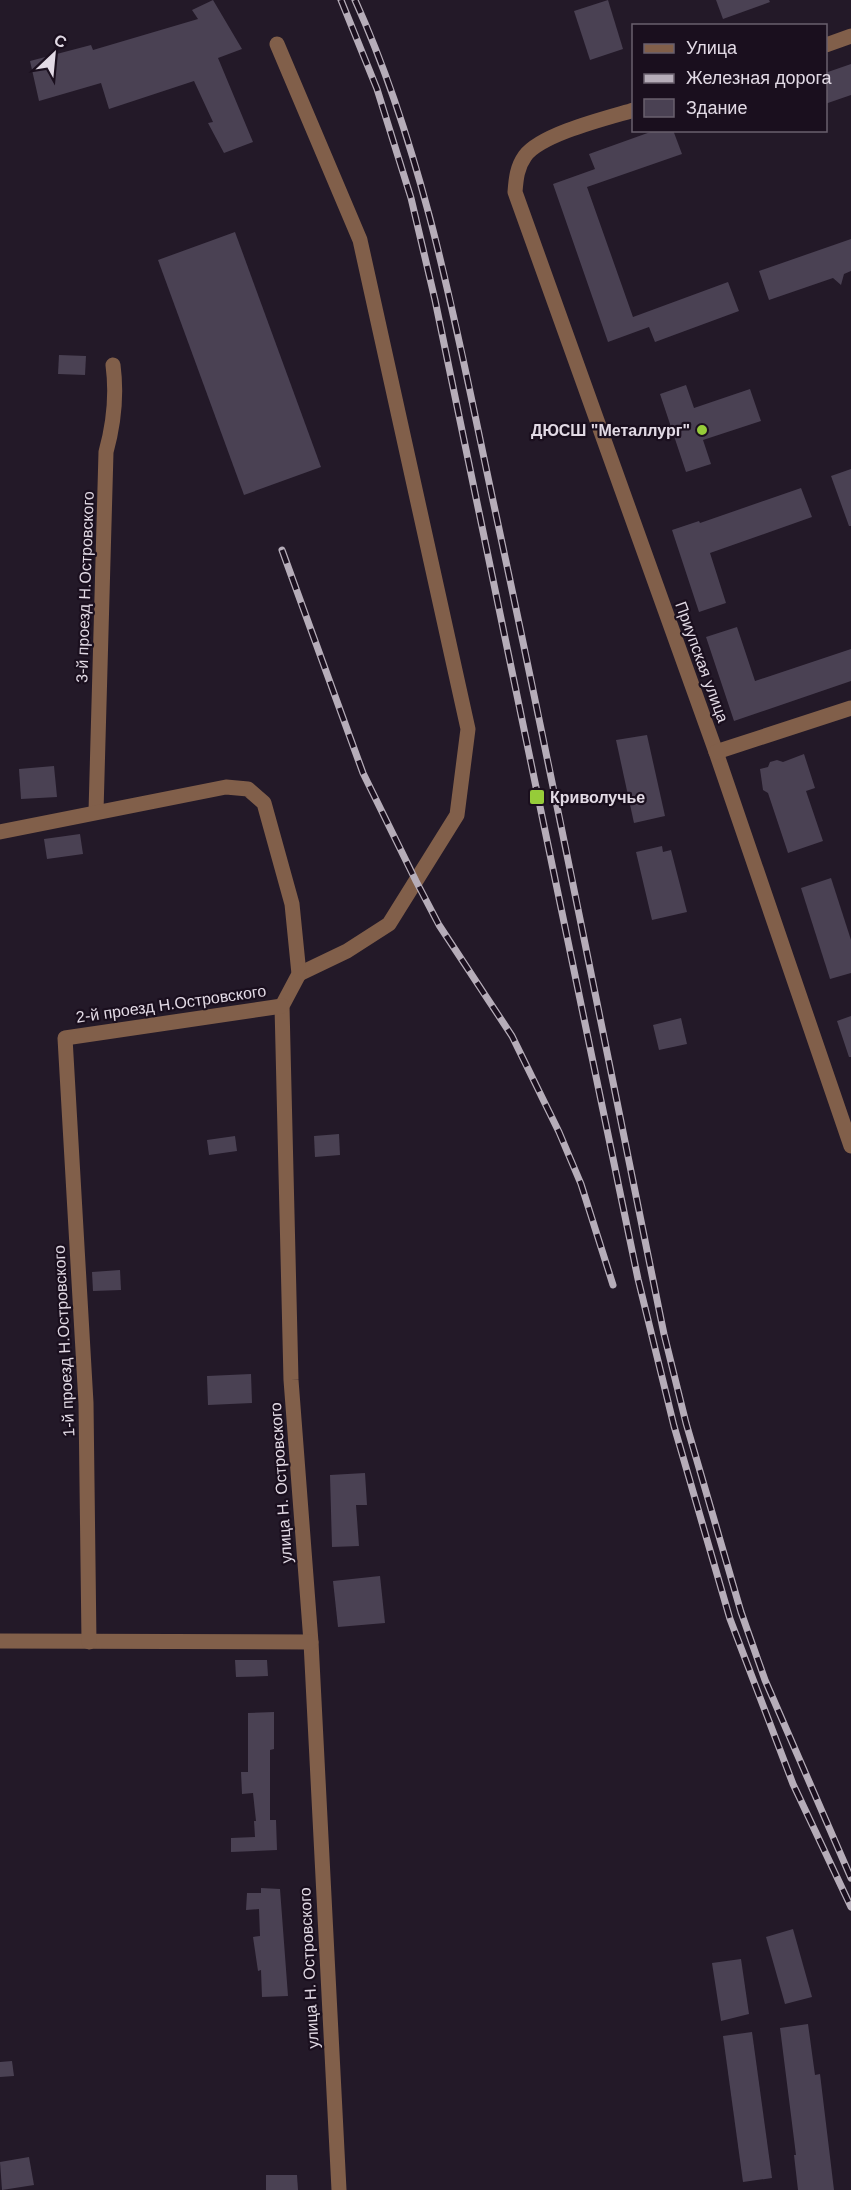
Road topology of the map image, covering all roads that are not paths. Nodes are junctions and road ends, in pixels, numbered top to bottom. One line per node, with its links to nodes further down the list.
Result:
1 (851, 36): 3 (street)
2 (277, 44): 10 (street)
3 (827, 44)
4 (632, 110): 7 (street, Приупская улица)
5 (113, 364): 8 (street, 3-й проезд Н.Островского)
6 (851, 708): 7 (street)
7 (716, 752): 13 (street, Приупская улица)
8 (96, 812): 9 (street); 10 (street)
9 (0, 832)
10 (299, 974): 11 (street, улица Н. Островского)
11 (282, 1006): 12 (street, 2-й проезд Н.Островского); 16 (street, улица Н. Островского)
12 (65, 1038): 15 (street, 1-й проезд Н.Островского)
13 (851, 1145)
14 (0, 1641): 15 (street)
15 (89, 1642): 16 (street)
16 (311, 1642): 17 (street, улица Н. Островского)
17 (339, 2190)

